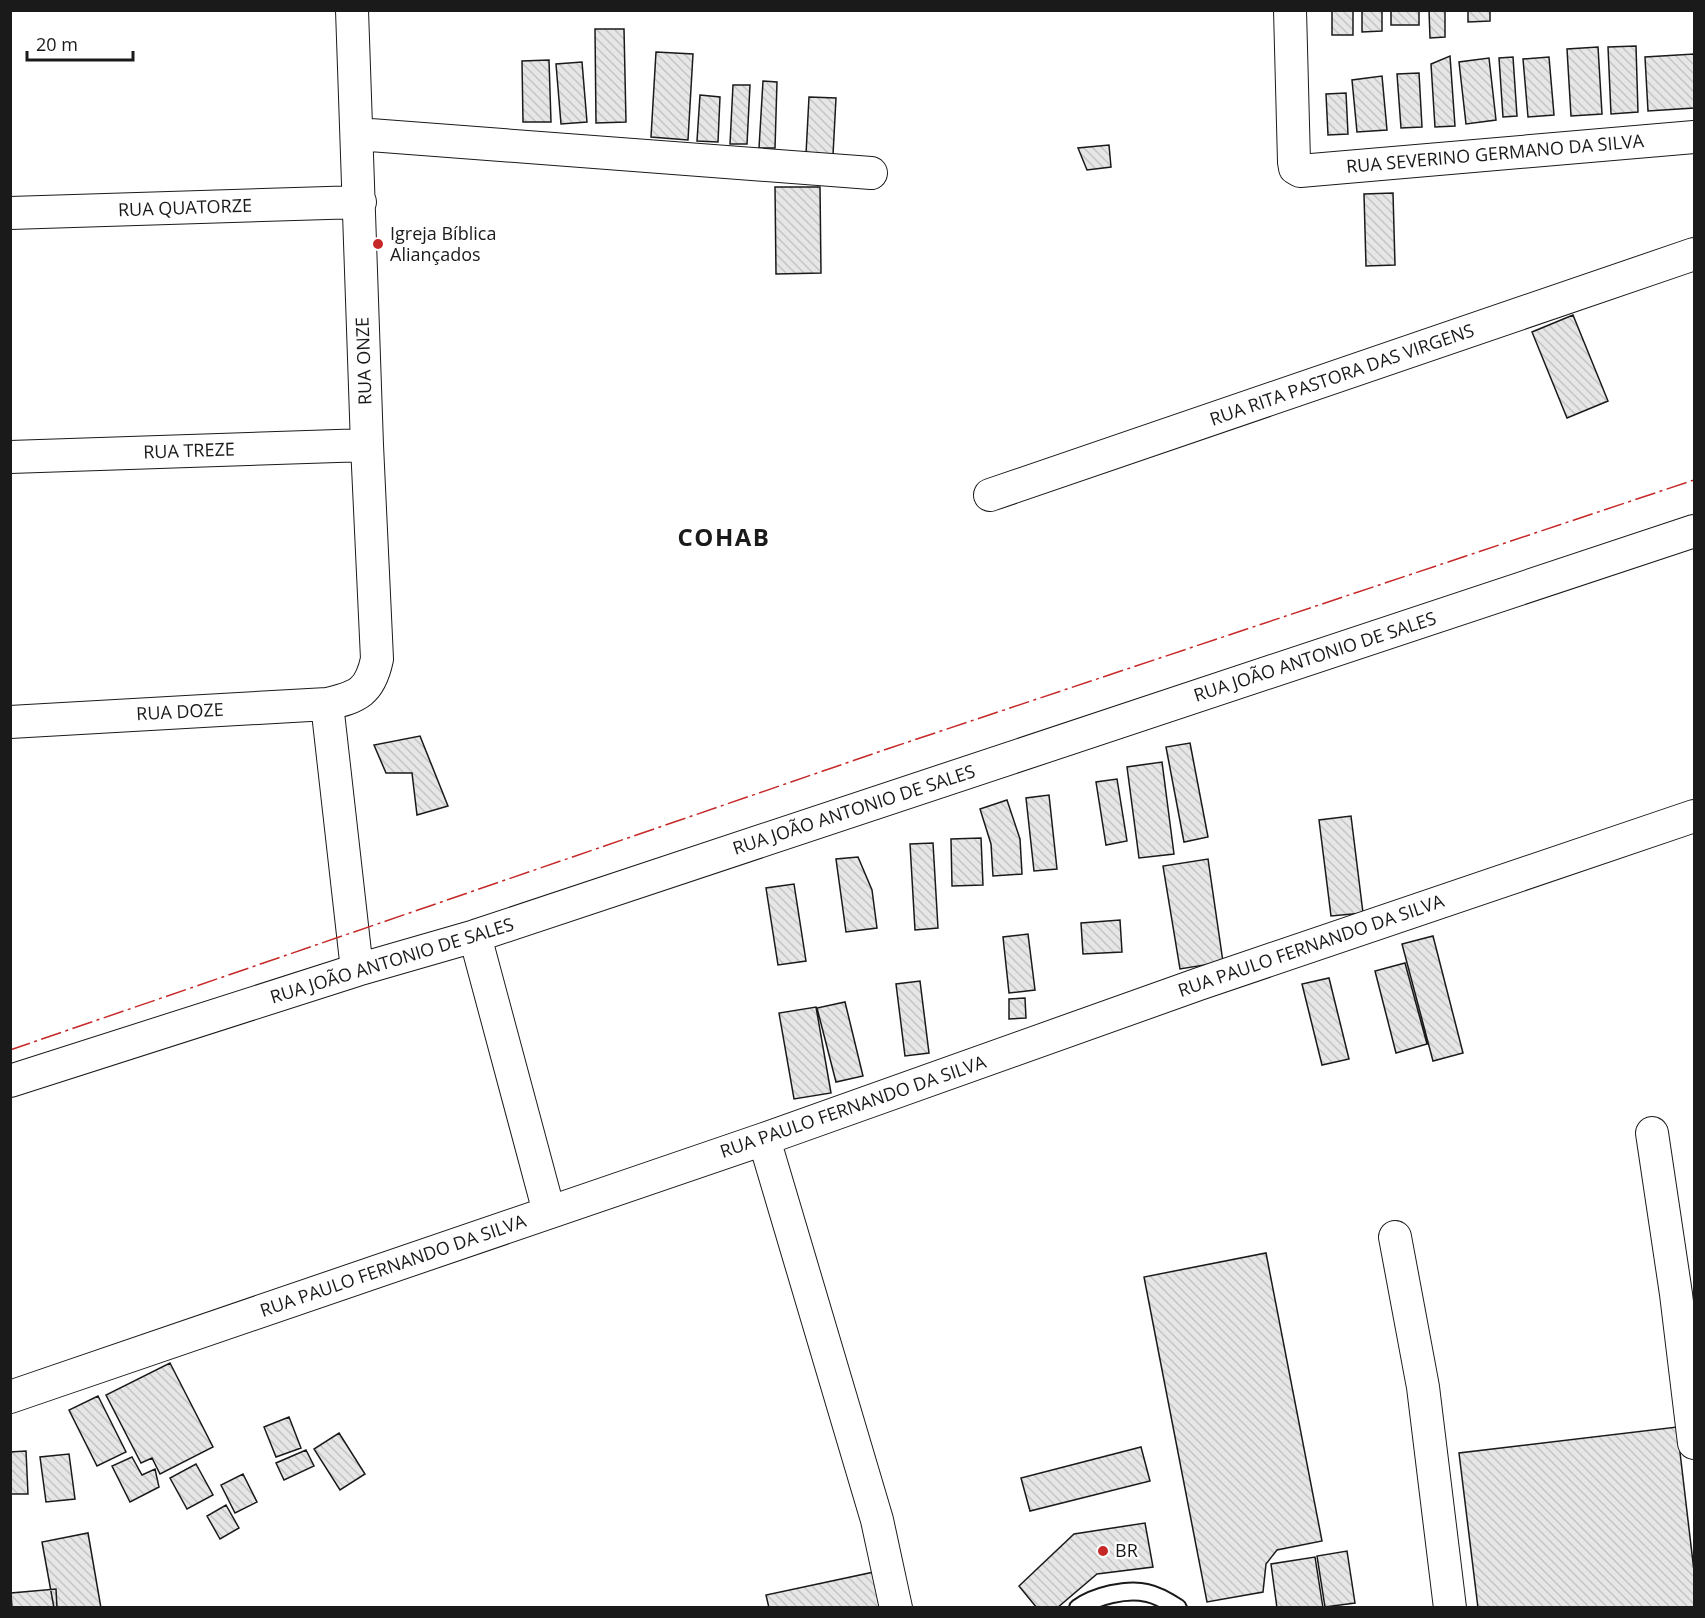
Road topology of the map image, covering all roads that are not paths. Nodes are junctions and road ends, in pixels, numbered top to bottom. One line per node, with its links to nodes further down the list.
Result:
1 (352, 10): 3 (street, RUA ONZE)
2 (1290, 10): 4 (street, RUA SEVERINO GERMANO DA SILVA)
3 (357, 134): 5 (street); 6 (street, RUA ONZE)
4 (1695, 137)
5 (871, 173)
6 (360, 202): 7 (street, RUA QUATORZE); 9 (street, RUA ONZE)
7 (10, 213)
8 (1695, 254): 11 (street, RUA RITA PASTORA DAS VIRGENS)
9 (367, 445): 10 (street, RUA TREZE); 13 (street, RUA ONZE)
10 (10, 457)
11 (990, 495)
12 (1695, 531): 16 (street, RUA JOÃO ANTONIO DE SALES)
13 (338, 701): 14 (street, RUA DOZE); 17 (street)
14 (10, 722)
15 (1695, 816): 20 (street, RUA PAULO FERNANDO DA SILVA)
16 (475, 936): 17 (street, RUA JOÃO ANTONIO DE SALES); 21 (street)
17 (357, 970): 18 (street, RUA JOÃO ANTONIO DE SALES)
18 (10, 1081)
19 (1652, 1133): 24 (street)
20 (765, 1139): 21 (street, RUA PAULO FERNANDO DA SILVA); 25 (street)
21 (549, 1212): 23 (street, RUA PAULO FERNANDO DA SILVA)
22 (1395, 1237): 28 (street)
23 (10, 1397)
24 (1695, 1443)
25 (896, 1608)
26 (1078, 1608): 27 (lane)
27 (1178, 1608)
28 (1450, 1608)

